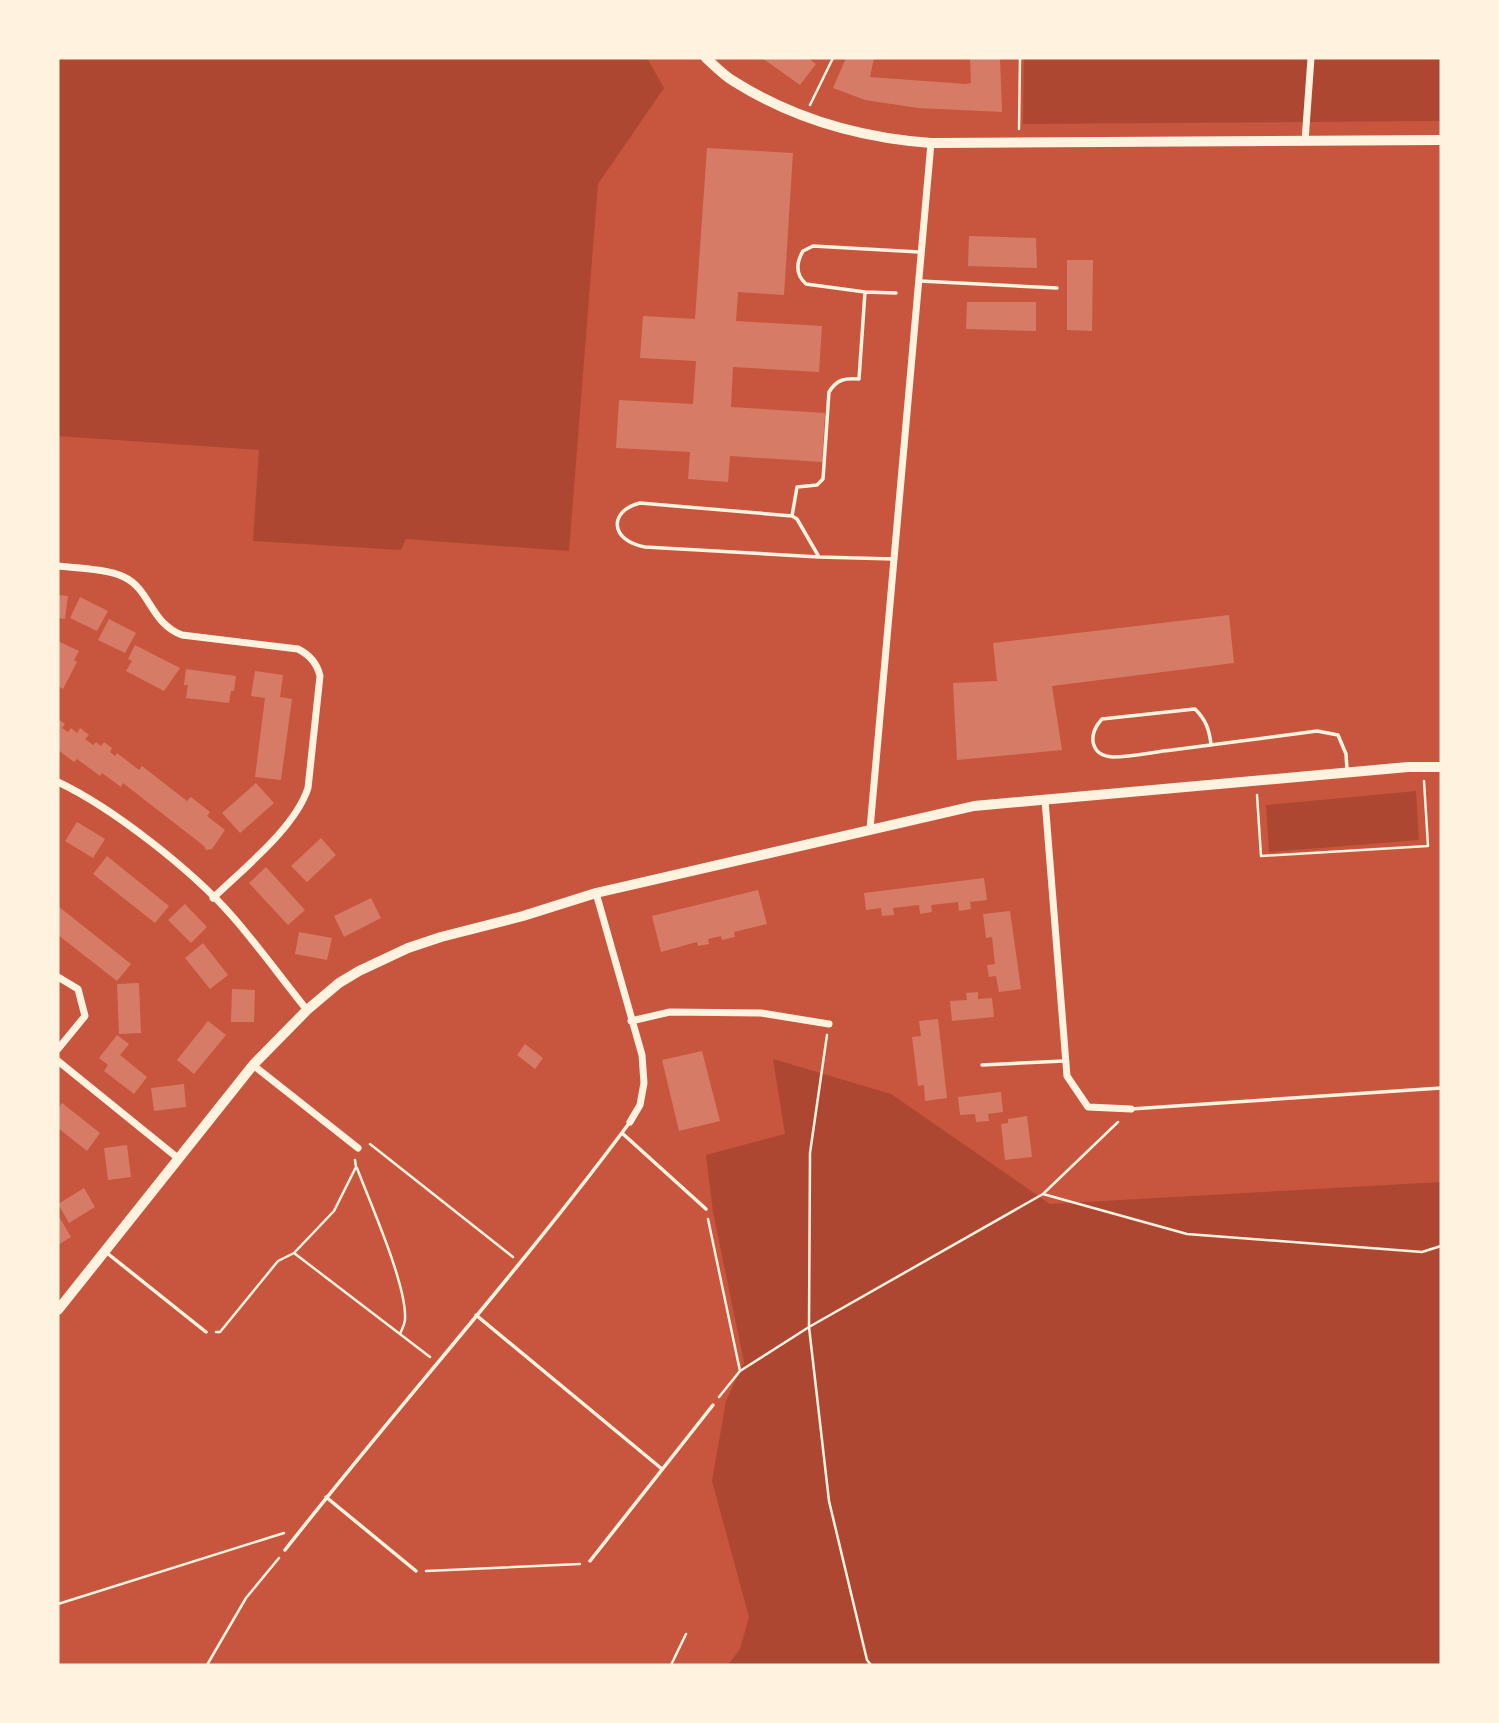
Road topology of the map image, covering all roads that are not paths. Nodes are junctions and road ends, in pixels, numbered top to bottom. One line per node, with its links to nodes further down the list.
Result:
1 (706, 58): 5 (street)
2 (1311, 58): 4 (street)
3 (1441, 140): 4 (street)
4 (1305, 141): 5 (street)
5 (931, 143): 6 (street)
6 (922, 252): 7 (street); 9 (lane)
7 (919, 281): 8 (lane); 13 (street)
8 (1057, 288)
9 (865, 292): 10 (lane); 11 (lane)
10 (896, 293)
11 (792, 516): 12 (lane); 12 (lane)
12 (819, 556): 13 (lane)
13 (894, 559): 20 (street)
14 (58, 566): 22 (street)
15 (1211, 744): 15 (lane); 17 (lane)
16 (1441, 767): 17 (street)
17 (1347, 772): 19 (street)
18 (58, 782): 22 (street)
19 (1045, 800): 20 (street); 29 (street)
20 (870, 829): 21 (street)
21 (596, 894): 24 (street); 25 (street)
22 (213, 898): 24 (street)
23 (58, 977): 27 (street)
24 (307, 1010): 30 (street)
25 (631, 1021): 26 (street); 34 (street)
26 (829, 1024)
27 (58, 1049)
28 (58, 1061): 37 (street)
29 (1066, 1061): 31 (lane); 33 (street)
30 (253, 1065): 36 (street); 37 (street)
31 (982, 1065)
32 (1441, 1088): 33 (lane)
33 (1131, 1109)
34 (630, 1122): 35 (lane)
35 (622, 1133): 38 (lane); 41 (lane)
36 (358, 1148)
37 (179, 1159): 39 (street)
38 (706, 1209)
39 (106, 1251): 40 (street); 42 (lane)
40 (58, 1310)
41 (476, 1315): 44 (lane); 45 (lane)
42 (206, 1332)
43 (713, 1405): 44 (lane)
44 (662, 1469): 47 (lane)
45 (326, 1497): 46 (lane); 48 (lane)
46 (285, 1550)
47 (590, 1561)
48 (416, 1571)

